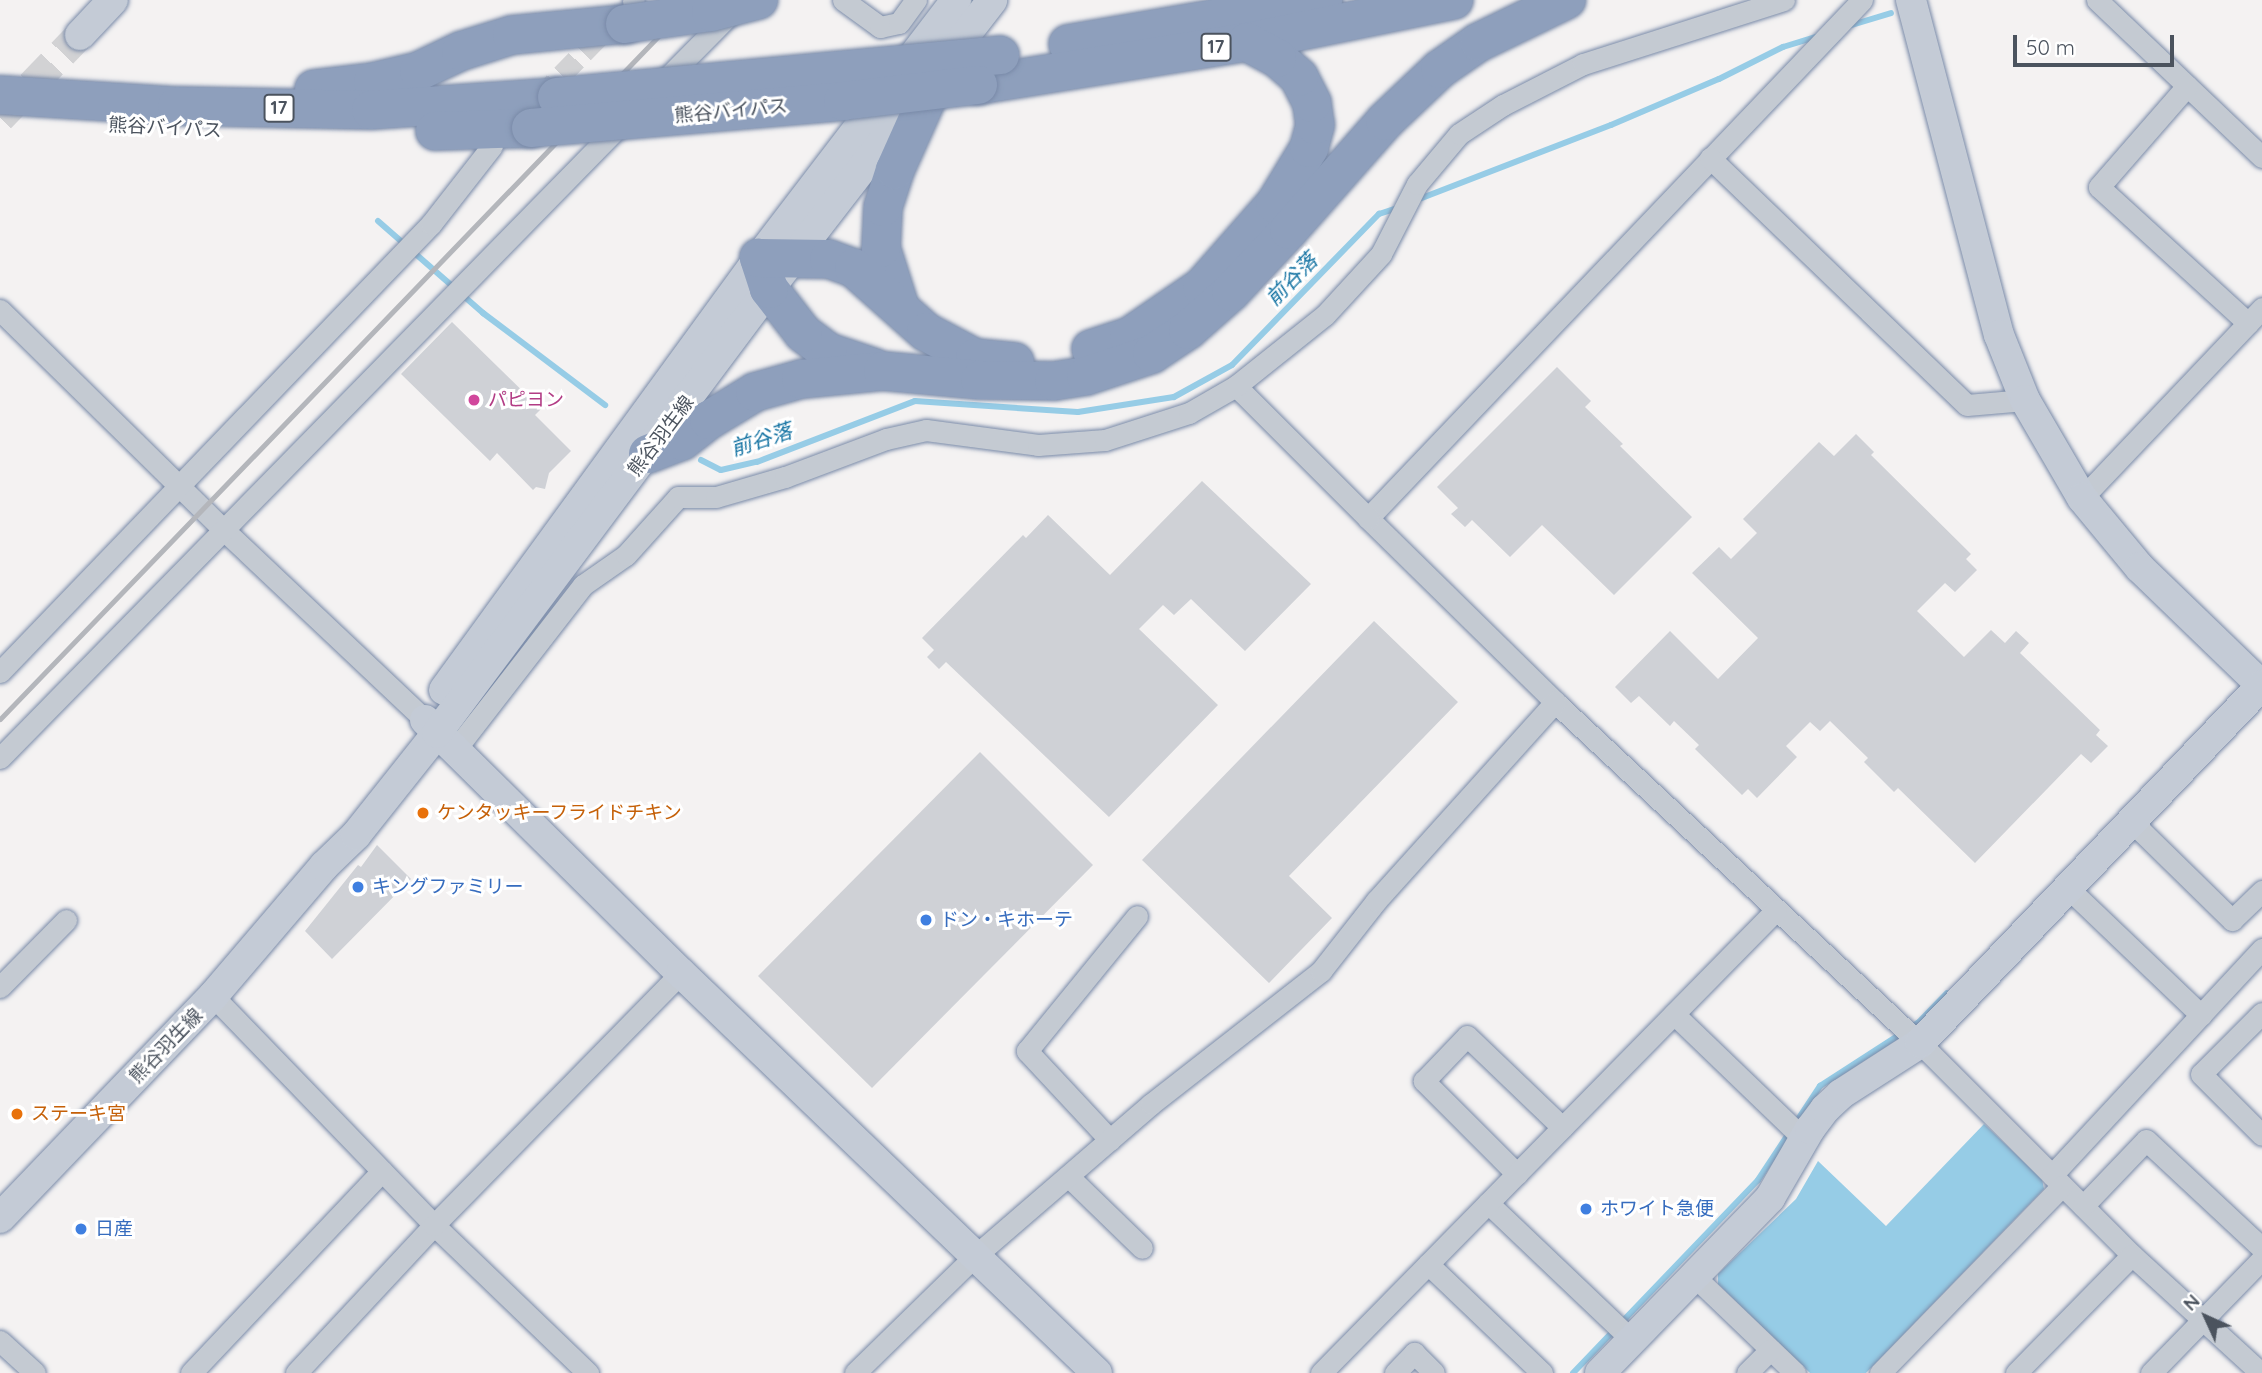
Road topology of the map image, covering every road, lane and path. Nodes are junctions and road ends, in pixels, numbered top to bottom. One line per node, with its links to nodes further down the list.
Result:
1 (113, 0): 16 (street)
2 (744, 0): 38 (street)
3 (758, 0): 15 (highway, bridge)
4 (843, 0): 5 (street)
5 (916, 0)
6 (956, 0): 27 (street, 熊谷羽生線)
7 (992, 0): 18 (street, 熊谷羽生線)
8 (1324, 0): 19 (highway, 熊谷バイパス / 17)
9 (1454, 0): 17 (highway, 熊谷バイパス / 17)
10 (1566, 0): 31 (highway)
11 (1784, 0): 32 (street)
12 (1911, 0): 33 (street)
13 (2097, 0): 20 (street)
14 (1854, 2): 25 (street)
15 (631, 8): 22 (highway)
16 (80, 35)
17 (1247, 42): 19 (highway, 熊谷バイパス / 17); 28 (highway)
18 (941, 67): 27 (street, 熊谷羽生線); 28 (highway)
19 (989, 70): 22 (highway, 熊谷バイパス / 17, bridge); 23 (highway, 熊谷バイパス / 17, bridge)
20 (2187, 86): 26 (street); 30 (street)
21 (0, 95): 22 (highway, 熊谷バイパス / 17)
22 (177, 106)
23 (0, 119)
24 (492, 146): 35 (street)
25 (1710, 158): 33 (street); 37 (street)
26 (2262, 158)
27 (775, 268): 28 (highway); 31 (highway); 34 (street, 熊谷羽生線); 42 (street, 熊谷羽生線)
28 (900, 308)
29 (0, 310): 35 (street)
30 (2255, 316): 36 (street)
31 (883, 371): 34 (highway)
32 (1236, 386): 37 (street); 42 (street)
33 (2025, 400): 36 (street)
34 (648, 454): 42 (street, 熊谷羽生線)
35 (180, 487): 38 (street); 39 (street)
36 (2081, 498): 40 (street)
37 (1368, 518): 41 (street)
38 (224, 530): 42 (street); 43 (street)
39 (0, 672)
40 (2257, 681): 44 (street)
41 (1555, 702): 47 (street); 61 (street)
42 (438, 734): 51 (street); 53 (street, 熊谷羽生線)
43 (0, 758)
44 (2133, 823): 45 (street); 46 (street)
45 (2068, 888): 55 (street); 57 (street)
46 (2262, 891)
47 (1776, 910): 54 (street); 57 (street)
48 (1137, 916): 61 (street)
49 (66, 920): 52 (street)
50 (2262, 949): 55 (street)
51 (681, 973): 69 (street); 73 (street)
52 (0, 987)
53 (213, 996): 62 (street); 68 (street, 熊谷羽生線)
54 (1674, 1014): 58 (street); 60 (street)
55 (2200, 1015): 65 (street)
56 (2259, 1023): 59 (street)
57 (1920, 1043): 60 (street); 65 (street)
58 (1562, 1128): 63 (street); 63 (street)
59 (2262, 1135)
60 (1804, 1139): 76 (street)
61 (1110, 1140): 64 (street)
62 (382, 1171): 69 (street); 82 (street)
63 (1517, 1174): 66 (street)
64 (1068, 1176): 70 (street); 73 (street)
65 (2057, 1180): 67 (street); 94 (street)
66 (1488, 1203): 75 (street); 78 (street)
67 (2083, 1206): 71 (street); 72 (street)
68 (0, 1218)
69 (434, 1225): 83 (street); 84 (street)
70 (1142, 1248)
71 (2262, 1248)
72 (2132, 1255): 77 (street); 95 (street)
73 (975, 1256): 85 (street); 86 (street)
74 (2262, 1259): 77 (street)
75 (1428, 1264): 87 (street); 90 (street)
76 (1694, 1276): 78 (street); 80 (street)
77 (2204, 1319): 96 (street); 97 (street)
78 (1632, 1340): 91 (street)
79 (0, 1341): 81 (street)
80 (1770, 1350): 92 (street); 93 (street)
81 (35, 1373)
82 (191, 1373)
83 (296, 1373)
84 (588, 1373)
85 (855, 1373)
86 (1097, 1373)
87 (1321, 1373)
88 (1395, 1373): 89 (street)
89 (1434, 1373)
90 (1542, 1373)
91 (1600, 1373)
92 (1747, 1373)
93 (1794, 1373)
94 (1880, 1373)
95 (2017, 1373)
96 (2151, 1373)
97 (2261, 1373)

